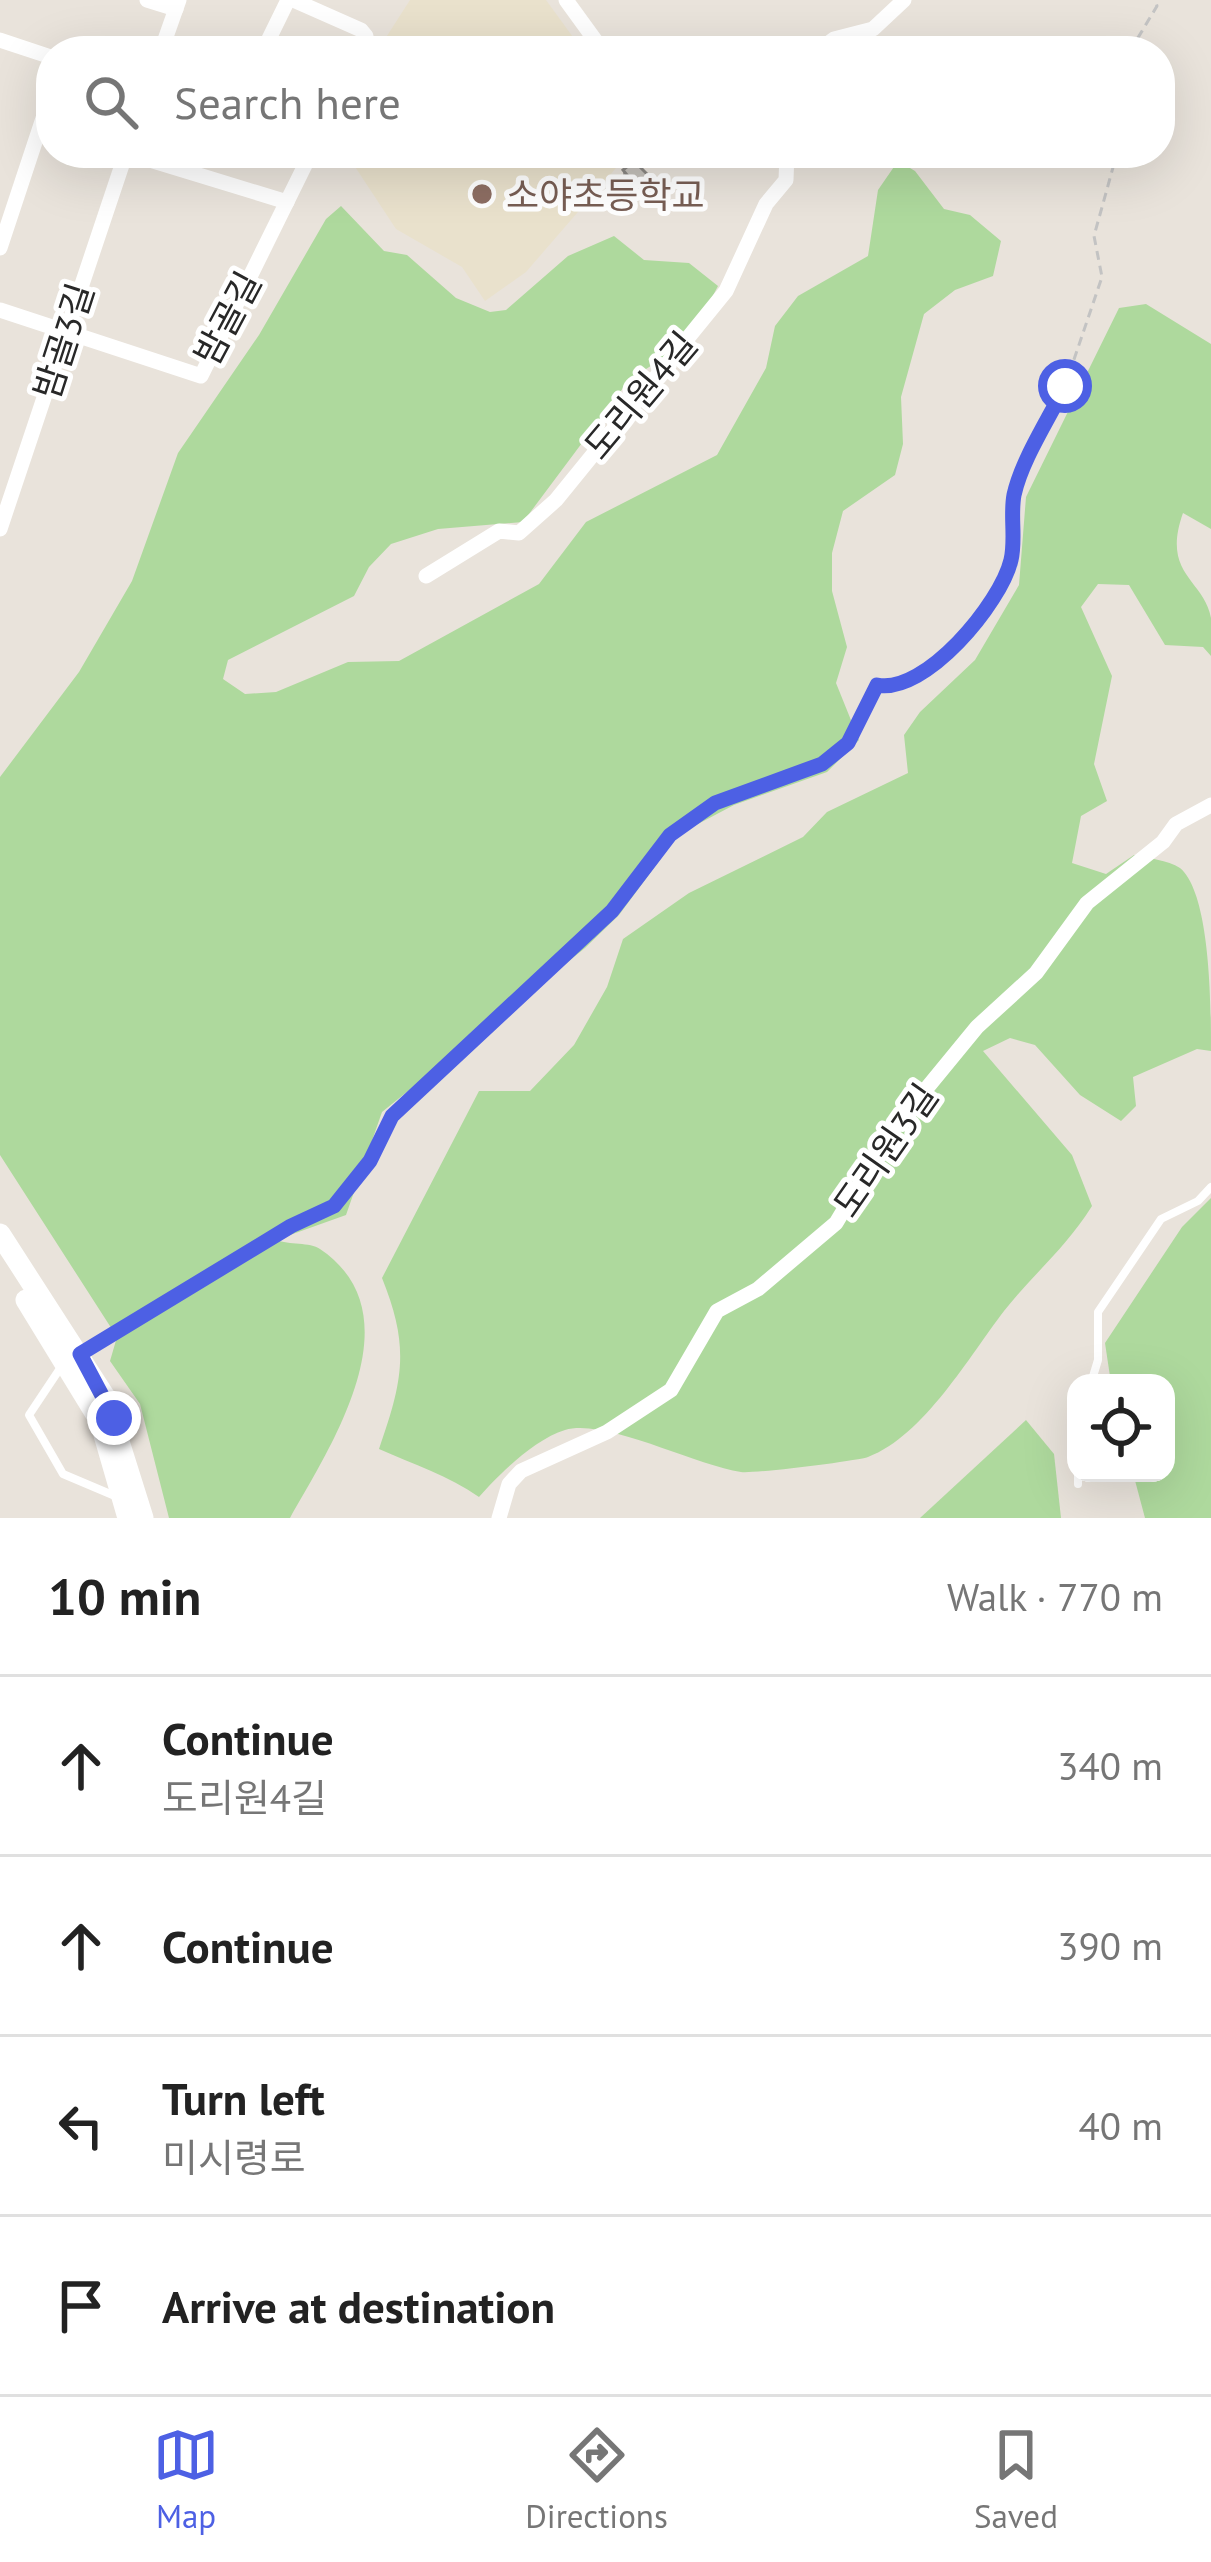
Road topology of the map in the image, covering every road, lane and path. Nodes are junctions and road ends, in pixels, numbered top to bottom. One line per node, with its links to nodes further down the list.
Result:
1 (147, 0): 6 (street)
2 (290, 0): 9 (street); 10 (street)
3 (589, 0): 7 (lane)
4 (904, 0): 12 (street)
5 (1155, 0): 13 (path)
6 (178, 5): 8 (street)
7 (570, 6): 11 (street)
8 (167, 36)
9 (271, 36)
10 (366, 36)
11 (592, 36)
12 (846, 36)
13 (1139, 36)
14 (0, 40): 15 (street)
15 (36, 52)
16 (36, 139): 23 (street)
17 (121, 168): 25 (street, 밤골3길)
18 (175, 168): 22 (street)
19 (303, 168): 22 (street, 밤골길)
20 (786, 168): 27 (street, 도리원4길)
21 (1113, 168): 32 (path)
22 (286, 202): 25 (street, 밤골길)
23 (0, 248)
24 (0, 310): 25 (street, 밤골길)
25 (65, 333): 26 (street, 밤골3길)
26 (0, 529)
27 (426, 576)
28 (1211, 805): 36 (street, 도리원3길)
29 (1211, 1187): 33 (lane)
30 (0, 1234): 32 (main road)
31 (0, 1259): 32 (main road)
32 (73, 1358): 34 (main road); 34 (lane); 35 (main road)
33 (1094, 1374)
34 (125, 1509)
35 (143, 1518)
36 (499, 1518)

